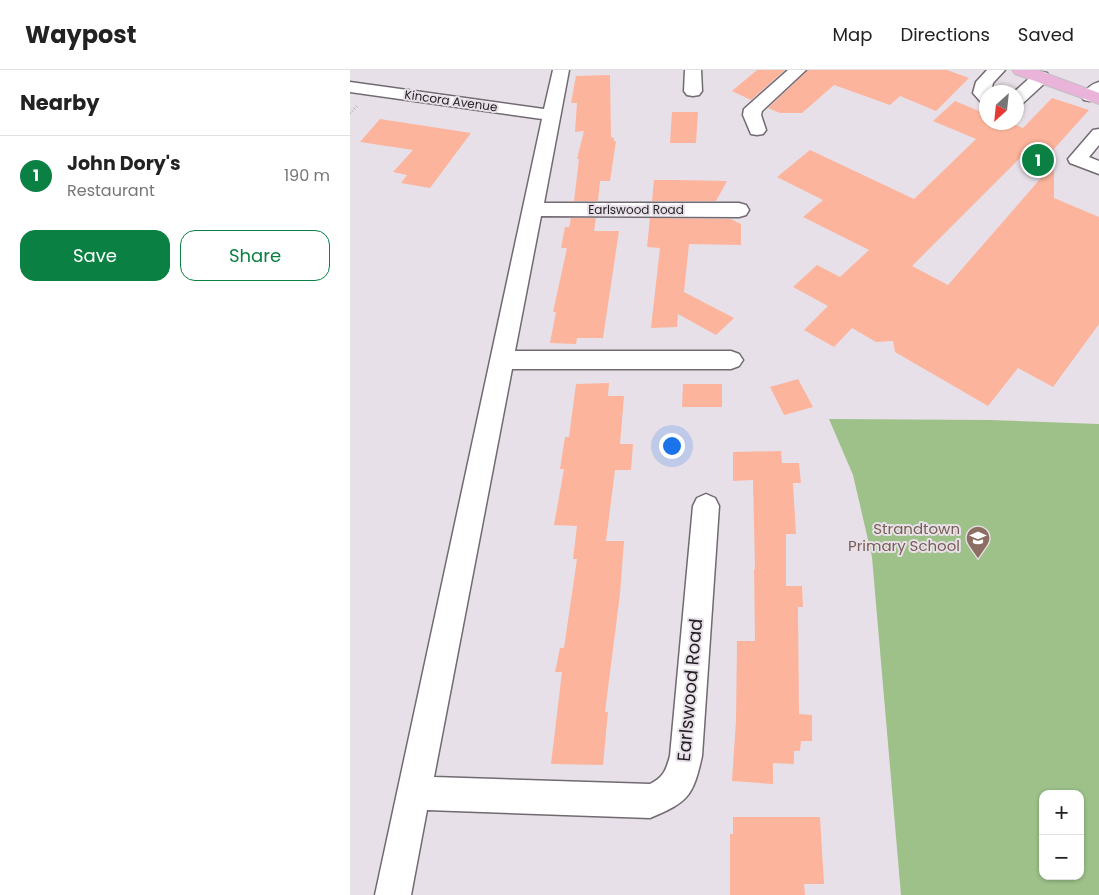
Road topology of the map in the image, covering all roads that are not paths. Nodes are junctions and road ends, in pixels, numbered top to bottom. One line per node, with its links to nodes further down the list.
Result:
1 (561, 70): 12 (street)
2 (693, 70): 9 (street)
3 (798, 70): 13 (street)
4 (997, 70): 7 (street)
5 (1021, 70): 6 (main road)
6 (1041, 77): 10 (street); 11 (main road)
7 (983, 85)
8 (350, 87): 12 (street, Kincora Avenue)
9 (693, 92)
10 (1024, 93)
11 (1096, 94)
12 (552, 115): 16 (street)
13 (757, 130)
14 (1099, 134): 15 (street)
15 (1099, 168)
16 (534, 209): 17 (street, Earlswood Road); 18 (street)
17 (739, 210)
18 (502, 360): 19 (street); 21 (street)
19 (731, 360)
20 (706, 506): 21 (street, Earlswood Road)
21 (414, 793): 22 (street)
22 (393, 895)

